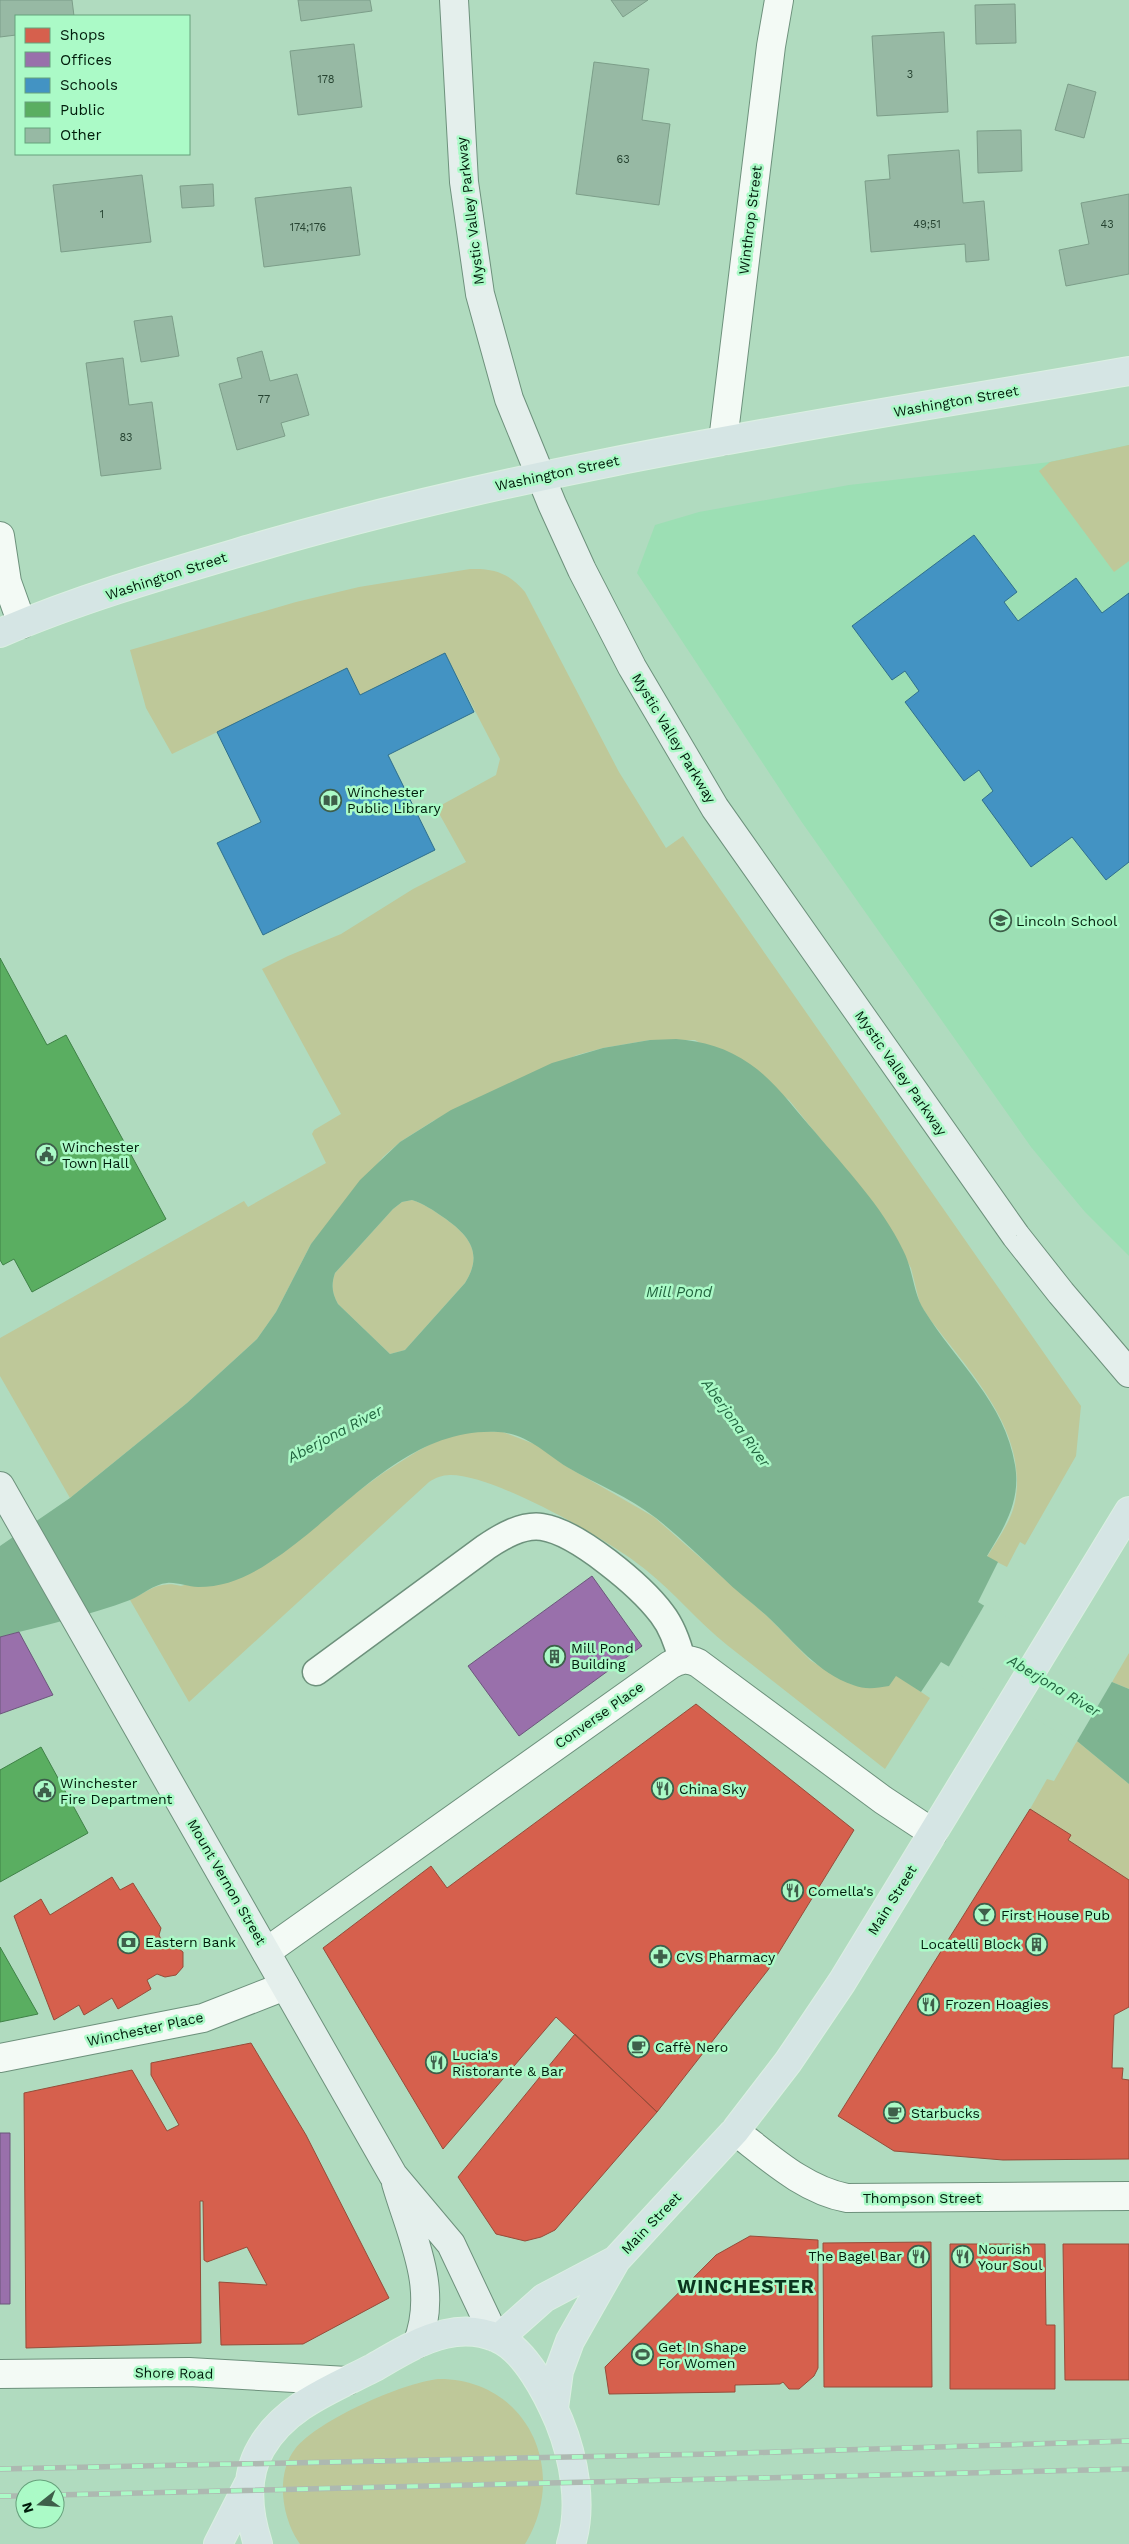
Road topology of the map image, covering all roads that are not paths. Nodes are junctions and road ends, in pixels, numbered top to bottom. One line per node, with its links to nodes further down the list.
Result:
1 (454, 0): 5 (main road, Mystic Valley Parkway)
2 (779, 0): 4 (street, Winthrop Street)
3 (1129, 371): 4 (main road, Washington Street)
4 (724, 441): 5 (main road, Washington Street)
5 (540, 476): 7 (main road, Washington Street); 8 (main road, Mystic Valley Parkway)
6 (0, 536): 7 (street)
7 (11, 629)
8 (1129, 1373)
9 (0, 1486): 14 (main road, Mount Vernon Street)
10 (1129, 1511): 13 (main road, Main Street)
11 (682, 1660): 12 (lane); 13 (street); 14 (street, Converse Place)
12 (316, 1672)
13 (933, 1833): 17 (main road, Main Street)
14 (266, 1952): 15 (main road, Mount Vernon Street)
15 (285, 1986): 16 (street, Winchester Place); 18 (main road, Mount Vernon Street)
16 (0, 2058)
17 (735, 2131): 19 (street, Thompson Street); 20 (main road, Main Street)
18 (393, 2175): 21 (main road, Mount Vernon Street); 22 (main road, Mount Vernon Street)
19 (1129, 2196)
20 (616, 2260): 21 (main road, Main Street); 25 (main road, Main Street)
21 (497, 2338): 22 (main road); 25 (main road)
22 (417, 2344): 24 (main road)
23 (0, 2374): 24 (street, Shore Road)
24 (347, 2381): 26 (main road)
25 (554, 2408): 27 (main road)
26 (251, 2479): 28 (main road); 29 (main road)
27 (573, 2541)
28 (218, 2544)
29 (258, 2544)

